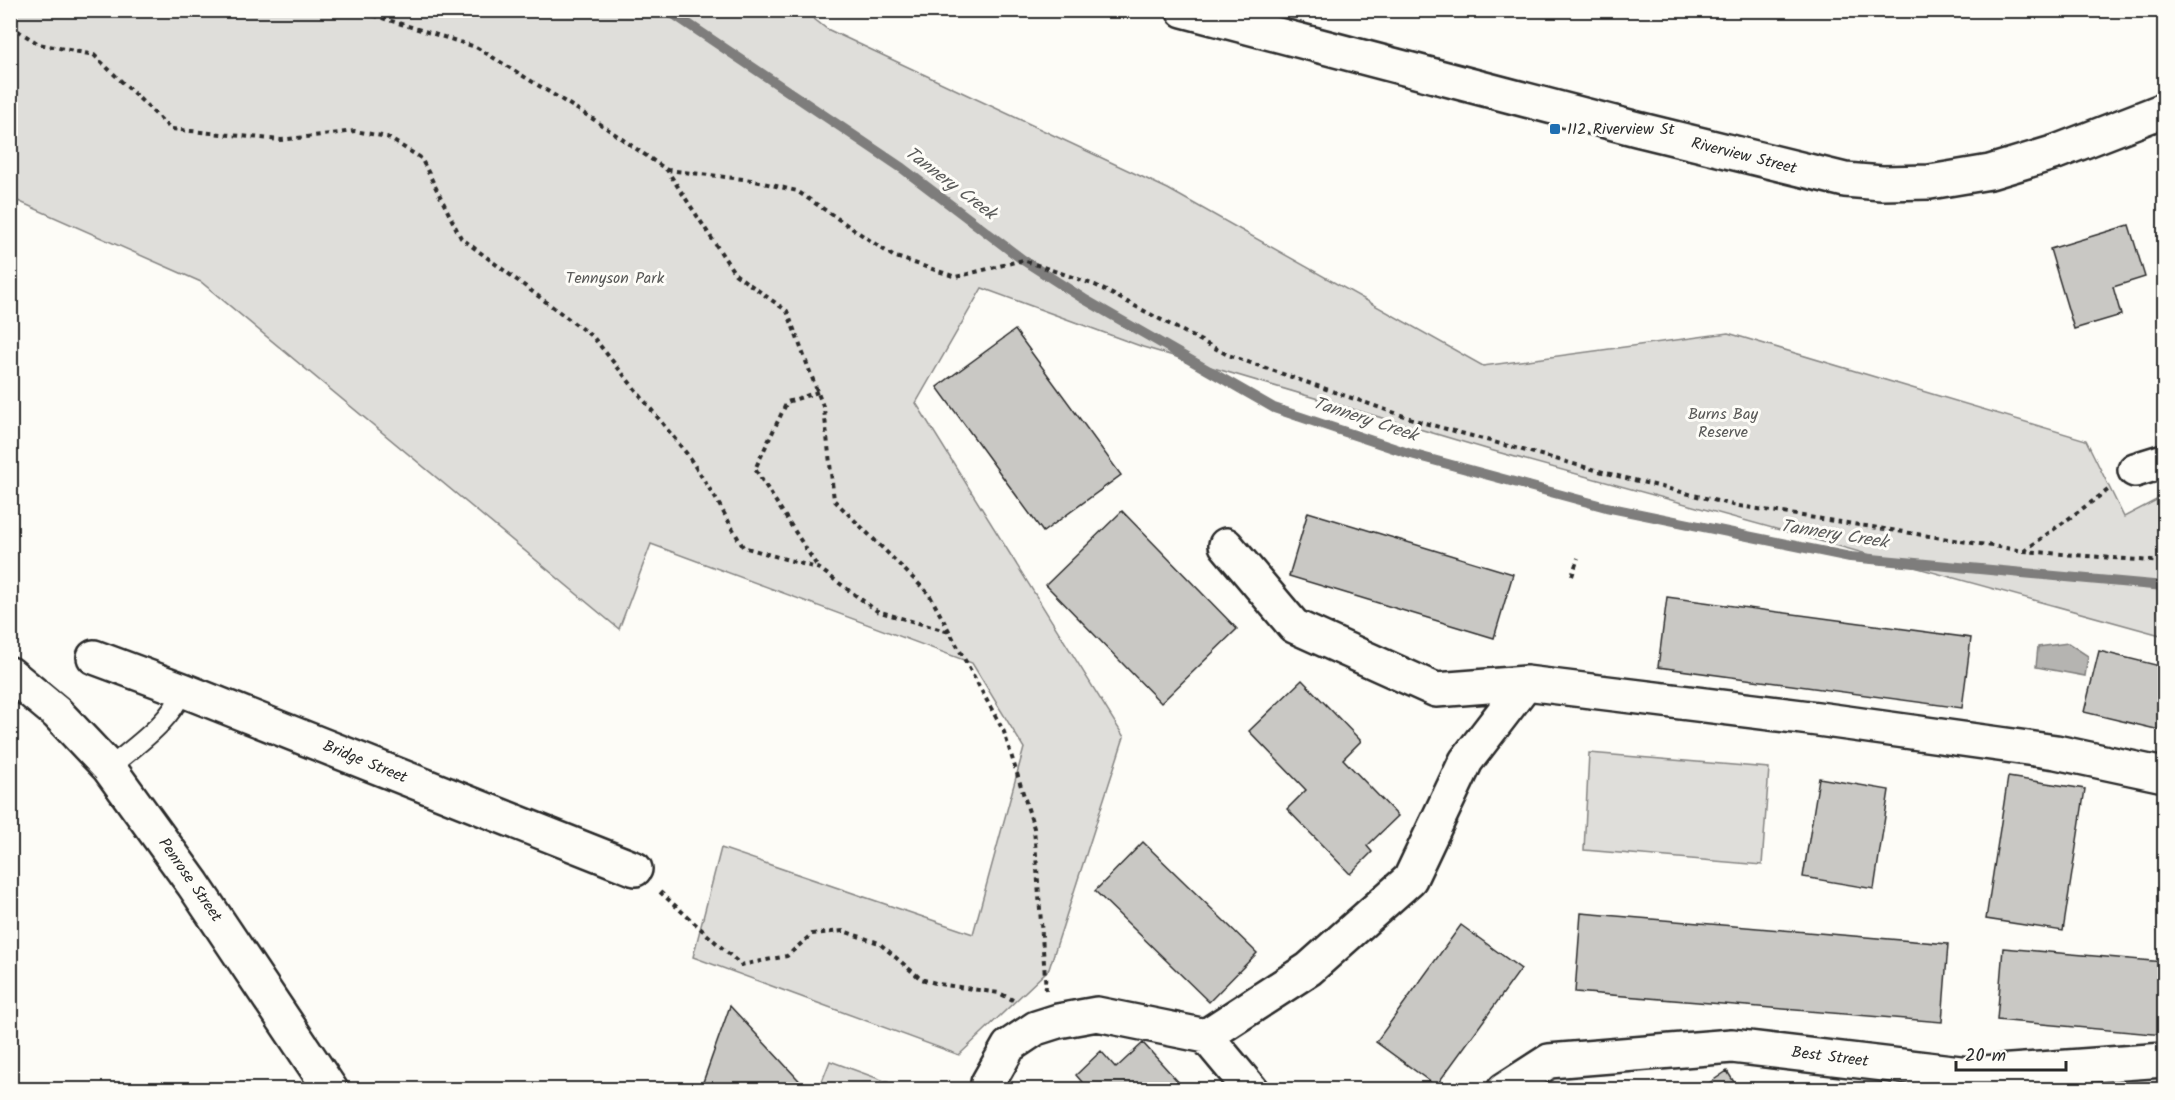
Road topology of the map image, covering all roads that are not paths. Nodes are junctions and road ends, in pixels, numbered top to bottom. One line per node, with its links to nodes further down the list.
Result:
1 (1183, 10): 2 (street, Riverview Street)
2 (2164, 110)
3 (1226, 545): 6 (street)
4 (94, 657): 7 (street, Bridge Street)
5 (20, 681): 8 (street, Penrose Street)
6 (1526, 683): 9 (street); 11 (street)
7 (183, 690): 8 (lane); 10 (street, Bridge Street)
8 (109, 768): 13 (street, Penrose Street)
9 (2164, 776)
10 (635, 869)
11 (1206, 1036): 14 (street); 15 (street)
12 (2164, 1060): 16 (street, Best Street)
13 (331, 1089)
14 (987, 1089)
15 (1251, 1089)
16 (1504, 1089)

